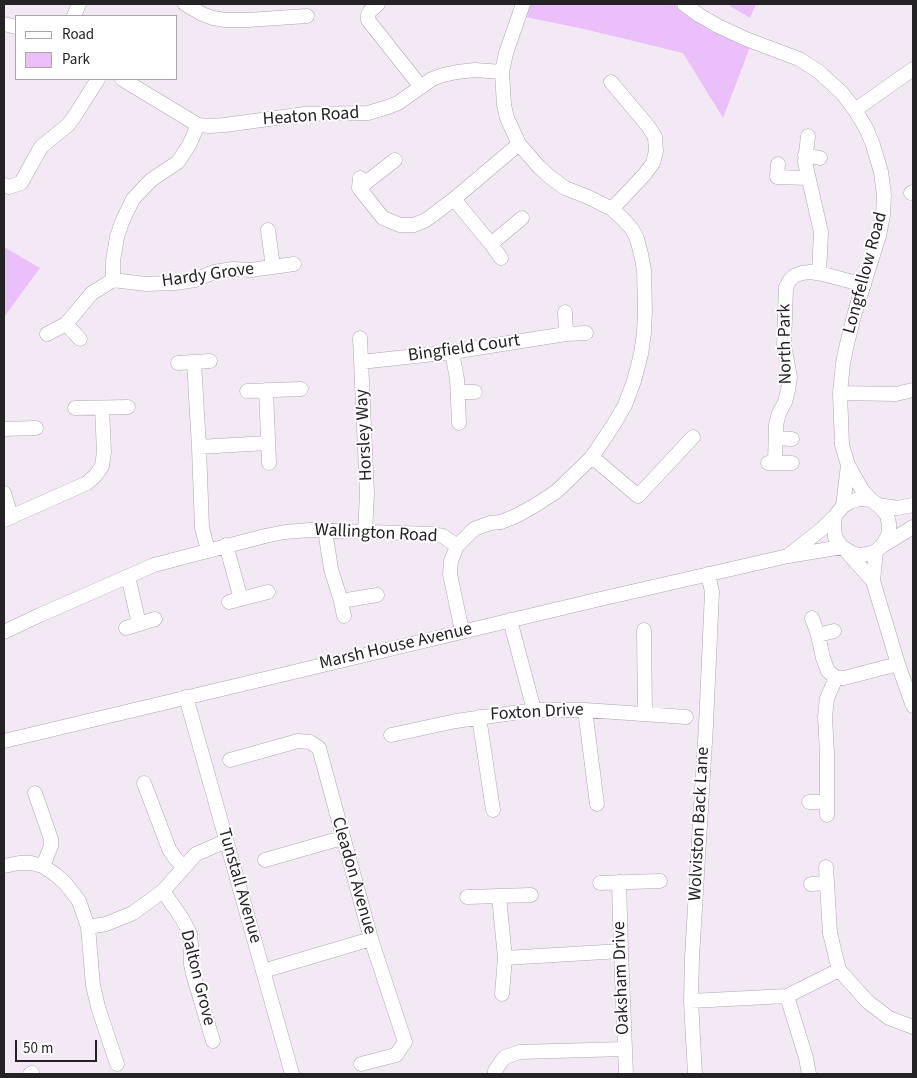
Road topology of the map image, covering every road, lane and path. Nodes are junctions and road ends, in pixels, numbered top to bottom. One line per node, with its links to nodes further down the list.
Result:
1 (185, 4): 5 (street)
2 (378, 4): 12 (street)
3 (523, 4): 8 (street, Wallington Road)
4 (684, 4): 13 (street, Longfellow Road)
5 (286, 10): 6 (street)
6 (307, 16)
7 (913, 68): 13 (street)
8 (502, 72): 12 (street, Heaton Road); 16 (street, Wallington Road)
9 (97, 80): 22 (street)
10 (124, 80): 14 (street)
11 (611, 82): 24 (street)
12 (420, 87): 14 (street, Heaton Road)
13 (855, 110): 33 (street, Longfellow Road)
14 (198, 125): 32 (street)
15 (808, 136): 17 (street)
16 (519, 144): 23 (street); 24 (street, Wallington Road)
17 (806, 155): 18 (street); 21 (street)
18 (820, 158)
19 (395, 160): 23 (street)
20 (778, 164): 21 (street)
21 (808, 178): 31 (street)
22 (4, 186)
23 (454, 199): 27 (street)
24 (612, 209): 64 (street, Wallington Road)
25 (522, 218): 27 (street)
26 (268, 230): 30 (street, Hardy Grove)
27 (491, 244): 28 (street)
28 (501, 258)
29 (294, 264): 30 (street, Hardy Grove)
30 (273, 267): 32 (street, Hardy Grove)
31 (818, 273): 33 (street, North Park); 60 (street, North Park)
32 (113, 280): 35 (street)
33 (864, 285): 52 (street, Longfellow Road)
34 (565, 312): 38 (street)
35 (66, 324): 37 (street); 40 (street)
36 (586, 333): 38 (street, Bingfield Court)
37 (47, 334)
38 (566, 334): 41 (street, Bingfield Court)
39 (360, 338): 44 (street, Horsley Way)
40 (80, 339)
41 (452, 352): 44 (street, Bingfield Court); 50 (street)
42 (210, 361): 43 (street)
43 (194, 362): 45 (street); 63 (street)
44 (362, 362): 75 (street, Horsley Way)
45 (178, 363)
46 (301, 389): 47 (street)
47 (266, 390): 49 (street); 62 (street)
48 (913, 390): 52 (street)
49 (247, 391)
50 (458, 392): 51 (street); 56 (street)
51 (475, 392)
52 (840, 393): 67 (street, Longfellow Road)
53 (128, 407): 55 (street)
54 (75, 408): 55 (street)
55 (102, 408): 72 (street)
56 (459, 423)
57 (36, 428): 58 (street)
58 (4, 429)
59 (693, 437): 64 (street)
60 (776, 438): 61 (street); 66 (street, North Park)
61 (792, 439)
62 (267, 442): 63 (street); 65 (street)
63 (199, 447): 80 (street)
64 (592, 457): 77 (street, Wallington Road)
65 (269, 463)
66 (792, 463)
67 (848, 465): 69 (street, Longfellow Road); 71 (street, Longfellow Road)
68 (4, 493): 72 (street)
69 (875, 502): 70 (street, Marsh House Avenue); 71 (street, Marsh House Avenue); 78 (street)
70 (913, 504)
71 (839, 511): 79 (street); 81 (street, Marsh House Avenue)
72 (8, 518)
73 (913, 527): 78 (street, Marsh House Avenue)
74 (325, 530): 75 (street, Wallington Road); 76 (street, Wallington Road); 87 (street)
75 (365, 532): 77 (street, Wallington Road)
76 (226, 546): 80 (street, Wallington Road); 85 (street)
77 (457, 546): 93 (street)
78 (879, 548): 79 (street, Marsh House Avenue); 84 (street)
79 (844, 549): 81 (street, Marsh House Avenue); 84 (street)
80 (208, 550): 83 (street, Wallington Road)
81 (788, 556): 82 (street, Marsh House Avenue)
82 (708, 574): 91 (street, Marsh House Avenue); 138 (street, Wolviston Back Lane)
83 (128, 576): 90 (street); 95 (street, Wallington Road)
84 (873, 581): 97 (street)
85 (268, 592)
86 (377, 595): 87 (street)
87 (341, 601): 88 (street)
88 (344, 616)
89 (812, 618): 96 (street)
90 (155, 619)
91 (510, 620): 93 (street, Marsh House Avenue); 101 (street)
92 (644, 630): 103 (street)
93 (462, 631): 99 (street, Marsh House Avenue)
94 (834, 631): 96 (street)
95 (4, 632)
96 (818, 635): 98 (street)
97 (898, 664): 98 (street); 100 (street)
98 (836, 678): 111 (street)
99 (186, 697): 107 (street, Marsh House Avenue); 115 (street, Tunstall Avenue)
100 (913, 706)
101 (534, 710): 102 (street, Foxton Drive); 104 (street, Foxton Drive)
102 (585, 710): 103 (street, Foxton Drive); 112 (street)
103 (644, 714): 105 (street, Foxton Drive)
104 (479, 717): 106 (street, Foxton Drive); 113 (street)
105 (686, 717)
106 (391, 735)
107 (4, 741)
108 (230, 761): 114 (street, Cleadon Avenue)
109 (144, 783): 120 (street)
110 (35, 793): 118 (street)
111 (808, 802)
112 (598, 804)
113 (491, 810)
114 (342, 838): 116 (street); 131 (street, Cleadon Avenue)
115 (226, 841): 120 (street); 135 (street, Tunstall Avenue)
116 (265, 861)
117 (4, 866): 118 (street)
118 (43, 866): 130 (street)
119 (826, 867): 124 (street)
120 (184, 868): 126 (street)
121 (660, 881): 122 (street)
122 (619, 882): 123 (street); 132 (street, Oaksham Drive)
123 (600, 883)
124 (826, 883): 125 (street); 134 (street)
125 (811, 884)
126 (164, 891): 130 (street); 140 (street, Dalton Grove)
127 (531, 895): 129 (street)
128 (467, 897): 129 (street)
129 (499, 897): 133 (street)
130 (88, 927): 142 (street)
131 (371, 939): 135 (street); 143 (street, Cleadon Avenue)
132 (621, 951): 133 (street); 141 (street, Oaksham Drive)
133 (505, 958): 136 (street)
134 (839, 970): 137 (street); 139 (street)
135 (263, 971): 144 (street, Tunstall Avenue)
136 (502, 994)
137 (787, 996): 138 (street); 148 (street)
138 (691, 1001): 147 (street, Wolviston Back Lane)
139 (913, 1027)
140 (213, 1041)
141 (624, 1050): 145 (street); 146 (street, Oaksham Drive)
142 (117, 1064)
143 (362, 1065)
144 (292, 1074)
145 (495, 1074)
146 (626, 1074)
147 (695, 1074)
148 (809, 1074)

